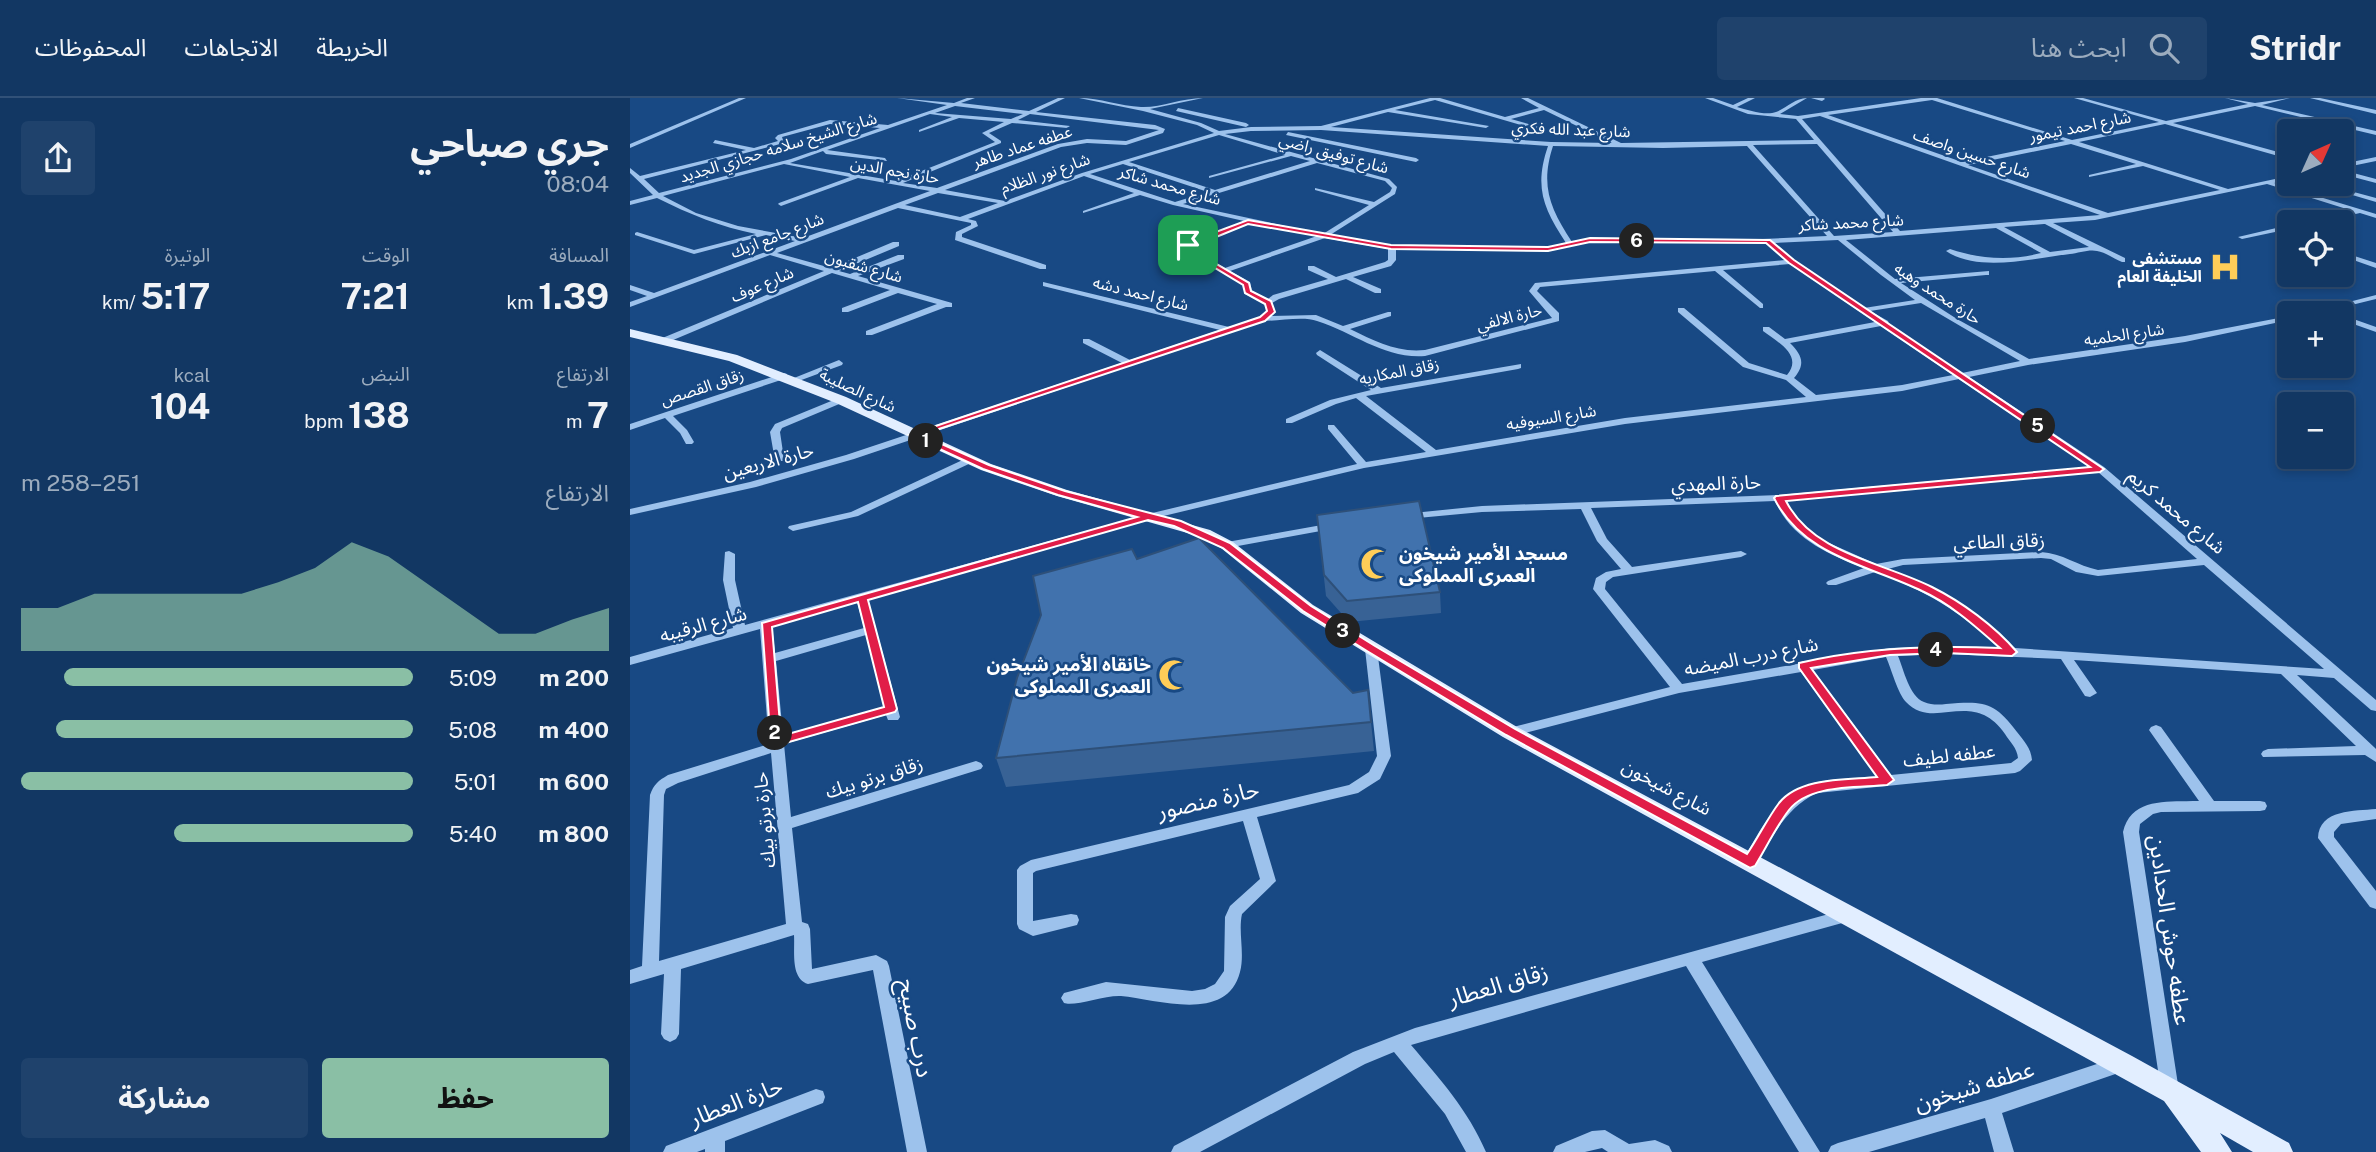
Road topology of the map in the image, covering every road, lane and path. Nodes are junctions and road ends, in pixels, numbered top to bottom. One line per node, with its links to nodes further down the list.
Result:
1 (743, 98): 54 (street)
2 (900, 98): 19 (street)
3 (972, 98): 19 (street, شارع الشيخ سلامه حجازي الجديد)
4 (1062, 98): 26 (street)
5 (1082, 98): 24 (street, شارع توفيق راضي)
6 (1200, 98): 21 (street)
7 (1435, 98): 25 (street); 33 (street)
8 (1524, 98): 23 (street)
9 (1707, 98): 22 (street)
10 (1752, 98): 22 (street)
11 (1804, 98): 32 (street)
12 (1814, 98): 18 (street)
13 (1932, 98): 30 (street); 50 (street)
14 (2077, 98): 36 (street)
15 (2228, 98): 20 (street)
16 (2287, 98): 20 (street, شارع احمد تيمور)
17 (2314, 98): 28 (street)
18 (1822, 99)
19 (952, 104): 26 (street); 29 (street, شارع الشيخ سلامه حجازي الجديد)
20 (2255, 104): 36 (street, شارع احمد تيمور); 46 (street)
21 (1161, 106): 24 (street); 42 (street)
22 (1732, 107): 32 (street)
23 (1544, 108): 33 (street); 53 (street)
24 (1143, 109): 27 (street, شارع توفيق راضي)
25 (1382, 110): 38 (street); 41 (street)
26 (1031, 112): 35 (street); 37 (street)
27 (1156, 112): 37 (street); 45 (street, شارع توفيق راضي)
28 (2376, 112)
29 (929, 113): 31 (street); 39 (street, شارع الشيخ سلامه حجازي الجديد)
30 (1822, 115): 34 (street); 67 (street, شارع حسين واصف)
31 (960, 116): 35 (street); 44 (street)
32 (1773, 116): 34 (street)
33 (1506, 118): 38 (street); 43 (street)
34 (1798, 118): 49 (street)
35 (1011, 121): 40 (street); 83 (street)
36 (2167, 122): 50 (street, شارع احمد تيمور); 59 (street)
37 (1119, 123): 86 (street, عطفه عماد طاهر)
38 (1486, 126): 47 (street)
39 (891, 127): 55 (street); 58 (street, شارع الشيخ سلامه حجازي الجديد)
40 (1067, 127)
41 (1321, 128): 42 (street); 47 (street, شارع عبد الله فكري)
42 (1262, 129): 45 (street, شارع نور الظلام); 64 (street)
43 (1541, 129)
44 (921, 131)
45 (1220, 133): 60 (street, شارع توفيق راضي); 65 (street, شارع نور الظلام)
46 (2376, 133)
47 (1469, 138): 51 (street, شارع عبد الله فكري)
48 (715, 142): 56 (street)
49 (1820, 142): 52 (street, شارع عبد الله فكري); 111 (street)
50 (2072, 142): 67 (street, شارع احمد تيمور); 68 (street)
51 (1551, 144): 53 (street, شارع عبد الله فكري); 118 (street)
52 (1749, 144): 53 (street, شارع عبد الله فكري); 114 (street, حارة محمد وهبه)
53 (1620, 145)
54 (630, 146)
55 (768, 146): 56 (street); 57 (street)
56 (756, 150): 70 (street)
57 (776, 151)
58 (822, 151): 62 (street, شارع الشيخ سلامه حجازي الجديد); 63 (street)
59 (2277, 154)
60 (1290, 155): 66 (street, شارع توفيق راضي); 77 (street)
61 (2376, 159): 69 (street)
62 (784, 160): 76 (street, حارة نجم الدين); 82 (street, شارع الشيخ سلامه حجازي الجديد)
63 (885, 160)
64 (1416, 160)
65 (1122, 162): 73 (street, شارع نور الظلام); 88 (street)
66 (1316, 162): 88 (street); 97 (street, شارع توفيق راضي)
67 (1962, 164): 103 (street, شارع حسين واصف)
68 (2144, 164): 75 (street); 87 (street)
69 (2354, 164)
70 (681, 169): 72 (street); 78 (street)
71 (630, 170): 78 (street)
72 (692, 174)
73 (1084, 174): 89 (street, شارع محمد شاكر); 93 (street, شارع نور الظلام)
74 (2354, 175): 81 (street)
75 (2091, 176)
76 (856, 177): 83 (street, حارة نجم الدين); 95 (street)
77 (1211, 177)
78 (641, 178): 91 (street)
79 (703, 178): 82 (street)
80 (2277, 181): 84 (street, شارع محمد شاكر)
81 (2376, 181)
82 (715, 182): 91 (street, شارع الشيخ سلامه حجازي الجديد)
83 (898, 183): 86 (street, حارة نجم الدين)
84 (2267, 183): 87 (street, شارع محمد شاكر); 99 (street)
85 (1317, 189): 97 (street)
86 (935, 191): 93 (street, حارة نجم الدين); 98 (street, شارع جامع ازبك)
87 (2230, 191): 103 (street, شارع محمد شاكر)
88 (1215, 192): 96 (street)
89 (1139, 193): 96 (street, شارع محمد شاكر); 100 (street)
90 (2354, 195): 92 (street)
91 (658, 196): 94 (street, شارع الشيخ سلامه حجازي الجديد); 110 (street)
92 (2376, 201)
93 (1003, 202): 104 (street, شارع نور الظلام)
94 (630, 203)
95 (781, 204)
96 (1175, 204): 105 (street, شارع محمد شاكر)
97 (1374, 204): 112 (street, شارع توفيق راضي)
98 (895, 205): 104 (street); 115 (street, شارع جامع ازبك)
99 (2361, 211): 101 (street); 102 (street)
100 (1085, 212)
101 (2354, 213)
102 (2376, 216)
103 (2112, 217): 106 (street, شارع محمد شاكر)
104 (961, 219): 130 (street)
105 (1248, 222): 112 (street, شارع محمد شاكر); 134 (street)
106 (2046, 223): 107 (street, شارع محمد شاكر); 120 (street)
107 (1999, 226): 111 (street, شارع محمد شاكر); 124 (street)
108 (2276, 230): 113 (street)
109 (637, 234): 110 (street)
110 (763, 234): 115 (street)
111 (1899, 234): 114 (street, شارع محمد شاكر)
112 (1322, 237): 119 (street, شارع محمد شاكر); 134 (street)
113 (2242, 237)
114 (1836, 238): 116 (street, شارع محمد شاكر); 139 (street, حارة محمد وهبه)
115 (801, 240): 122 (street, شارع جامع ازبك)
116 (1768, 241): 118 (street, شارع محمد شاكر); 128 (street, شارع محمد كريم)
117 (896, 244): 123 (street)
118 (1570, 244): 119 (street, شارع محمد شاكر)
119 (1391, 247): 137 (street)
120 (2096, 248): 124 (street); 127 (street)
121 (1950, 251): 124 (street)
122 (770, 253): 133 (street, شارع شقبون); 144 (street, شارع جامع ازبك)
123 (872, 254): 133 (street, شارع عوف)
124 (2044, 255)
125 (901, 257): 136 (street)
126 (2354, 258): 129 (street)
127 (2122, 260)
128 (1791, 262): 132 (street, حارة الالفي); 154 (street, شارع محمد كريم)
129 (2376, 266)
130 (1043, 267)
131 (1311, 268): 138 (street)
132 (1717, 269): 150 (street); 161 (street, حارة الالفي)
133 (831, 271): 136 (street, شارع شقبون); 151 (street, شارع عوف)
134 (1223, 271): 147 (street)
135 (1986, 272): 139 (street)
136 (851, 276): 142 (street, شارع شقبون)
137 (1348, 277): 138 (street); 143 (street)
138 (1336, 280): 147 (street)
139 (1893, 281): 146 (street, حارة محمد وهبه)
140 (1046, 284): 163 (street, شارع احمد دشه)
141 (630, 287): 144 (street)
142 (897, 290): 152 (street); 166 (street, شارع شقبون)
143 (1378, 291)
144 (654, 296): 149 (street, شارع جامع ازبك)
145 (2376, 297): 148 (street)
146 (1921, 301): 154 (street); 171 (street, حارة محمد وهبه)
147 (1268, 302): 157 (street)
148 (2354, 304)
149 (630, 305)
150 (1760, 306)
151 (740, 309): 155 (street); 167 (street, شارع عوف)
152 (845, 310)
153 (1681, 310): 176 (street)
154 (1864, 310): 160 (street, شارع محمد كريم)
155 (757, 313)
156 (1388, 314): 161 (street)
157 (1262, 319): 161 (street, حارة الالفي); 163 (street, حارة الالفي)
158 (2277, 320): 171 (street, شارع الحلميه)
159 (2354, 322): 164 (street)
160 (1885, 323): 169 (street); 175 (street, شارع محمد كريم)
161 (1343, 328)
162 (1766, 329): 169 (street)
163 (1229, 330): 173 (street, حارة الالفي)
164 (2376, 330)
165 (630, 333): 167 (main road, شارع الصليبة)
166 (869, 333)
167 (663, 341): 177 (main road, شارع الصليبة)
168 (1086, 341): 173 (street)
169 (1781, 342): 176 (street)
170 (1320, 353): 178 (street)
171 (2028, 362): 175 (street, شارع الحلميه)
172 (839, 363): 177 (street, زقاق القصص)
173 (1128, 363): 186 (street, حارة الاربعين)
174 (1518, 366): 178 (street, زقاق المكاريه)
175 (1963, 375): 180 (street, شارع السيوفيه); 192 (street, شارع محمد كريم)
176 (1789, 377): 180 (street)
177 (789, 378): 181 (main road, شارع الصليبة); 182 (street, زقاق القصص)
178 (1378, 390): 179 (street, زقاق المكاريه)
179 (1358, 394): 183 (street, زقاق المكاريه); 188 (street)
180 (1815, 399): 188 (street, شارع السيوفيه)
181 (841, 400): 186 (main road, شارع الصليبة); 189 (street)
182 (667, 415): 184 (street, زقاق القصص); 187 (street)
183 (1289, 421)
184 (630, 427)
185 (1331, 427): 191 (street)
186 (913, 435): 190 (main road, شارع الصليبة); 195 (street, حارة الاربعين)
187 (689, 442)
188 (1433, 452): 191 (street, شارع السيوفيه)
189 (779, 459)
190 (969, 460): 196 (main road, شارع الصليبة); 199 (street)
191 (1364, 465): 196 (street, شارع السيوفيه)
192 (2100, 469): 193 (street, حارة المهدي); 203 (street, شارع محمد كريم)
193 (1779, 498): 194 (street, حارة المهدي); 204 (street)
194 (1585, 505): 197 (street, حارة المهدي); 205 (street)
195 (630, 512)
196 (1148, 517): 200 (main road, شارع شيخون); 207 (street, شارع الرقيبه)
197 (1398, 517)
198 (1349, 524): 200 (street)
199 (793, 528)
200 (1227, 545): 211 (main road, شارع شيخون)
201 (729, 554): 210 (street)
202 (1741, 554): 205 (street)
203 (2209, 561): 204 (street, زقاق الطاعي); 219 (street, شارع محمد كريم)
204 (1878, 567): 206 (street, زقاق الطاعي); 213 (street)
205 (1629, 571): 220 (street)
206 (1832, 583)
207 (862, 598): 208 (street, شارع الرقيبه); 209 (street)
208 (766, 625): 210 (street, شارع الرقيبه); 215 (street, حارة برتو بيك)
209 (871, 630): 215 (street); 227 (street)
210 (740, 632): 216 (street, شارع الرقيبه)
211 (1371, 649): 226 (main road, شارع شيخون); 234 (street, حارة منصور)
212 (1890, 652): 213 (street, شارع درب الميضه); 217 (street, شارع درب الميضه); 231 (street, عطفه لطيف)
213 (2012, 652): 214 (street, شارع درب الميضه)
214 (2065, 656): 218 (street, شارع درب الميضه); 221 (street)
215 (769, 659): 227 (street, حارة برتو بيك)
216 (630, 661)
217 (1803, 665): 220 (street, شارع درب الميضه); 231 (street, عطفه لطيف)
218 (2286, 672): 219 (street, شارع درب الميضه); 228 (street)
219 (2339, 674): 223 (street, شارع محمد كريم)
220 (1679, 689): 226 (street, شارع درب الميضه)
221 (2090, 693)
222 (2376, 693): 223 (street)
223 (2361, 694): 224 (street, شارع محمد كريم)
224 (2376, 707)
225 (2155, 730): 232 (street)
226 (1510, 732): 237 (main road, شارع شيخون)
227 (776, 744): 236 (street, حارة برتو بيك); 244 (street)
228 (2372, 753): 229 (street)
229 (2267, 754)
230 (976, 766): 236 (street, زقاق برتو بيك)
231 (1887, 780): 237 (street, عطفه لطيف)
232 (2210, 806): 233 (street, عطفه حوش الحدادين); 250 (street, عطفه حوش الحدادين)
233 (2260, 806)
234 (1249, 814): 240 (street, حارة منصور); 246 (street)
235 (2376, 814): 238 (street)
236 (784, 825): 241 (street, حارة برتو بيك)
237 (1750, 862): 239 (main road, شارع شيخون)
238 (2376, 902)
239 (1847, 915): 242 (street, زقاق العطار); 249 (main road, شارع شيخون)
240 (1071, 920)
241 (793, 928): 243 (street); 256 (street, درب صبيح)
242 (1690, 958): 248 (street, زقاق العطار); 262 (street)
243 (673, 964): 244 (street); 247 (street)
244 (650, 971): 245 (street)
245 (630, 977)
246 (1070, 999)
247 (670, 1034)
248 (1396, 1042): 254 (street, زقاق العطار); 257 (street)
249 (2123, 1063): 250 (main road, شارع شيخون); 252 (street, عطفه شيخون)
250 (2170, 1092): 265 (main road, شارع شيخون); 266 (main road, شارع شيخون)
251 (816, 1097): 253 (street, حارة العطار)
252 (1990, 1108): 263 (street, عطفه شيخون); 264 (street)
253 (715, 1144): 255 (street, حارة العطار)
254 (1189, 1150)
255 (673, 1152)
256 (917, 1152)
257 (1476, 1152)
258 (1563, 1152): 259 (street)
259 (1624, 1152)
260 (1632, 1152): 261 (street)
261 (1662, 1152)
262 (1810, 1152)
263 (1838, 1152)
264 (2004, 1152)
265 (2218, 1152)
266 (2279, 1152)

